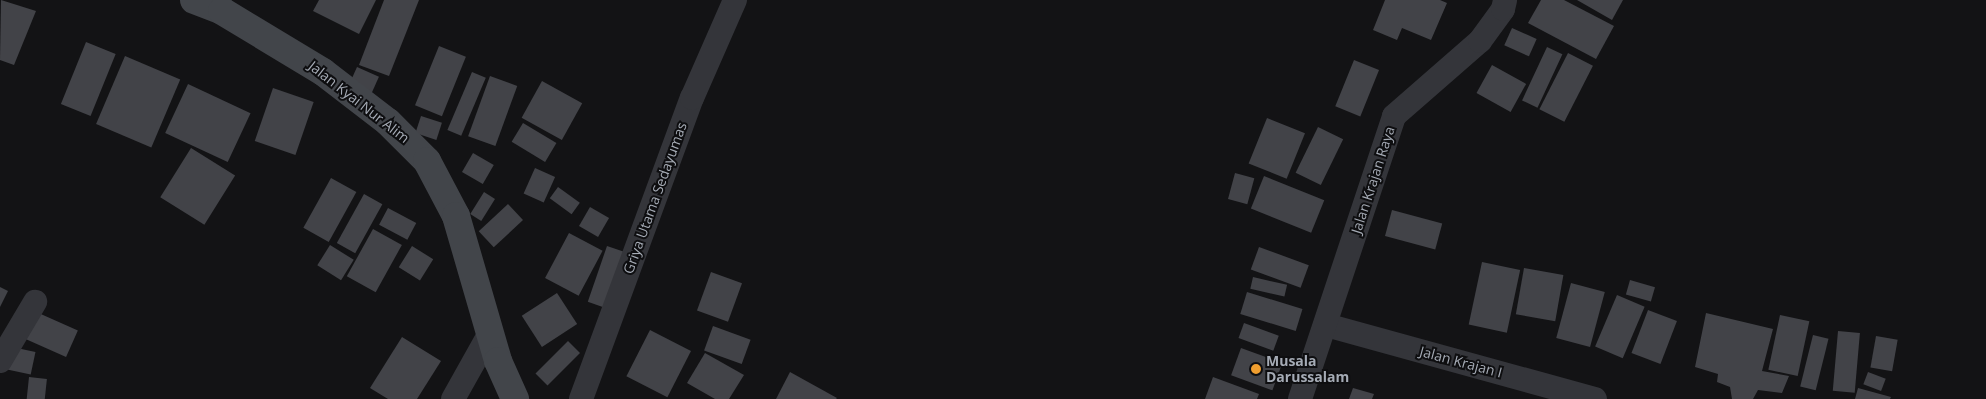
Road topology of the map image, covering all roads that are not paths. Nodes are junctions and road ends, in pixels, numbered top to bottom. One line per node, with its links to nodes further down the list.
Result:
1 (194, 0): 6 (street, Jalan Kyai Nur Alim)
2 (735, 0): 10 (street, Griya Utama Sedayumas)
3 (1505, 0): 5 (street, Jalan Krajan Raya)
4 (34, 302): 7 (street)
5 (1326, 325): 11 (street, Jalan Krajan Raya); 12 (street, Jalan Krajan I)
6 (490, 333): 8 (street); 9 (street, Jalan Kyai Nur Alim)
7 (3, 347)
8 (453, 399)
9 (514, 399)
10 (581, 399)
11 (1300, 399)
12 (1595, 399)

